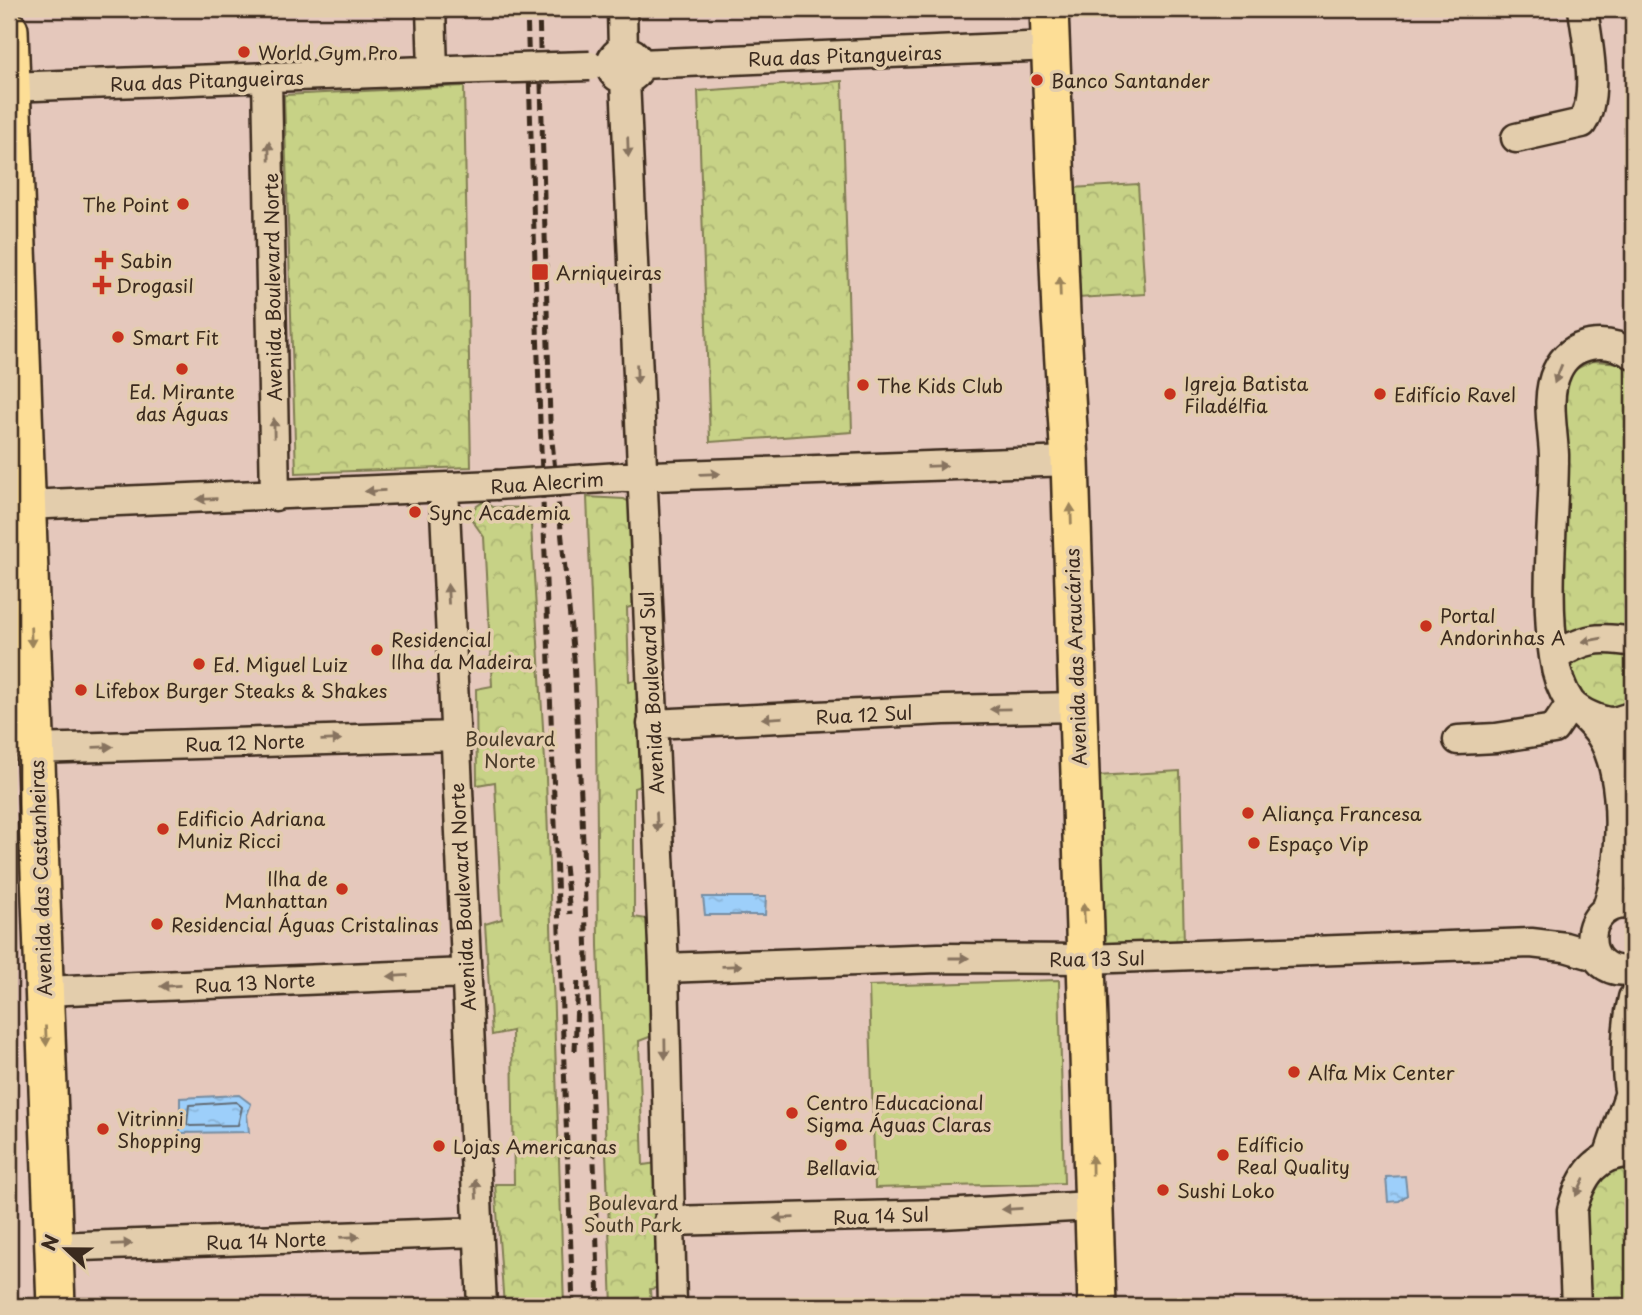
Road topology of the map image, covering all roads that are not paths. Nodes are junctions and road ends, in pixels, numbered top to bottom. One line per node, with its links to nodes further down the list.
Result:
1 (430, 9): 8 (street)
2 (622, 9): 7 (street, Avenida Boulevard Sul)
3 (1049, 9): 6 (main road, Avenida das Araucárias)
4 (1583, 9): 11 (street)
5 (9, 30): 10 (main road, Avenida das Castanheiras)
6 (1051, 46): 7 (street, Rua das Pitangueiras); 13 (main road, Avenida das Araucárias, one-way to 6)
7 (618, 65): 8 (street, Rua das Pitangueiras, bridge); 14 (street, Avenida Boulevard Sul, one-way to 14)
8 (433, 70): 9 (street, Rua das Pitangueiras)
9 (267, 79): 10 (street, Rua das Pitangueiras); 16 (street, Avenida Boulevard Norte, one-way to 9)
10 (10, 88): 17 (main road, Avenida das Castanheiras)
11 (1516, 138)
12 (1633, 354): 19 (street, one-way to 19)
13 (1070, 461): 14 (street, Rua Alecrim, one-way to 13); 21 (main road, Avenida das Araucárias, one-way to 13)
14 (631, 476): 15 (street, Rua Alecrim, bridge); 23 (street, Avenida Boulevard Sul)
15 (444, 488): 16 (street, Rua Alecrim, one-way to 16); 25 (street, Avenida Boulevard Norte, one-way to 15)
16 (275, 496): 17 (street, Rua Alecrim, one-way to 17)
17 (25, 505): 27 (main road, Avenida das Castanheiras, one-way to 27)
18 (1633, 642): 19 (street, one-way to 19)
19 (1554, 657): 20 (street)
20 (1571, 704): 22 (street); 26 (street); 28 (street)
21 (1076, 707): 23 (street, Rua 12 Sul, one-way to 23); 33 (main road, Avenida das Araucárias, one-way to 21)
22 (1633, 716)
23 (652, 724): 35 (street, Avenida Boulevard Sul, one-way to 35)
24 (1633, 732): 28 (street)
25 (455, 736): 27 (street, Rua 12 Norte, one-way to 25); 37 (street, Avenida Boulevard Norte)
26 (1458, 740)
27 (35, 749): 38 (main road, Avenida das Castanheiras)
28 (1616, 785): 29 (street)
29 (1620, 850): 30 (street); 31 (street)
30 (1633, 890)
31 (1612, 912): 32 (street, Rua 13 Sul); 34 (street)
32 (1531, 943): 33 (street, Rua 13 Sul); 34 (street, Rua 13 Sul)
33 (1086, 959): 35 (street, Rua 13 Sul, one-way to 33); 42 (main road, Avenida das Araucárias, one-way to 33)
34 (1600, 961): 36 (street, Rua 13 Sul); 39 (street)
35 (664, 968): 43 (street, Avenida Boulevard Sul, one-way to 43)
36 (1633, 970)
37 (466, 973): 38 (street, Rua 13 Norte, one-way to 38); 44 (street, Avenida Boulevard Norte, one-way to 37)
38 (44, 992): 45 (main road, Avenida das Castanheiras, one-way to 45)
39 (1630, 1009): 40 (street)
40 (1631, 1102): 41 (street)
41 (1621, 1155): 50 (street, one-way to 50)
42 (1093, 1206): 43 (street, Rua 14 Sul, one-way to 43); 49 (main road, Avenida das Araucárias)
43 (668, 1221): 48 (street, Avenida Boulevard Sul)
44 (478, 1232): 45 (street, Rua 14 Norte, one-way to 44); 47 (street, Avenida Boulevard Norte)
45 (54, 1247): 46 (main road, Avenida das Castanheiras)
46 (56, 1306)
47 (482, 1306)
48 (672, 1306)
49 (1097, 1306)
50 (1576, 1306)

